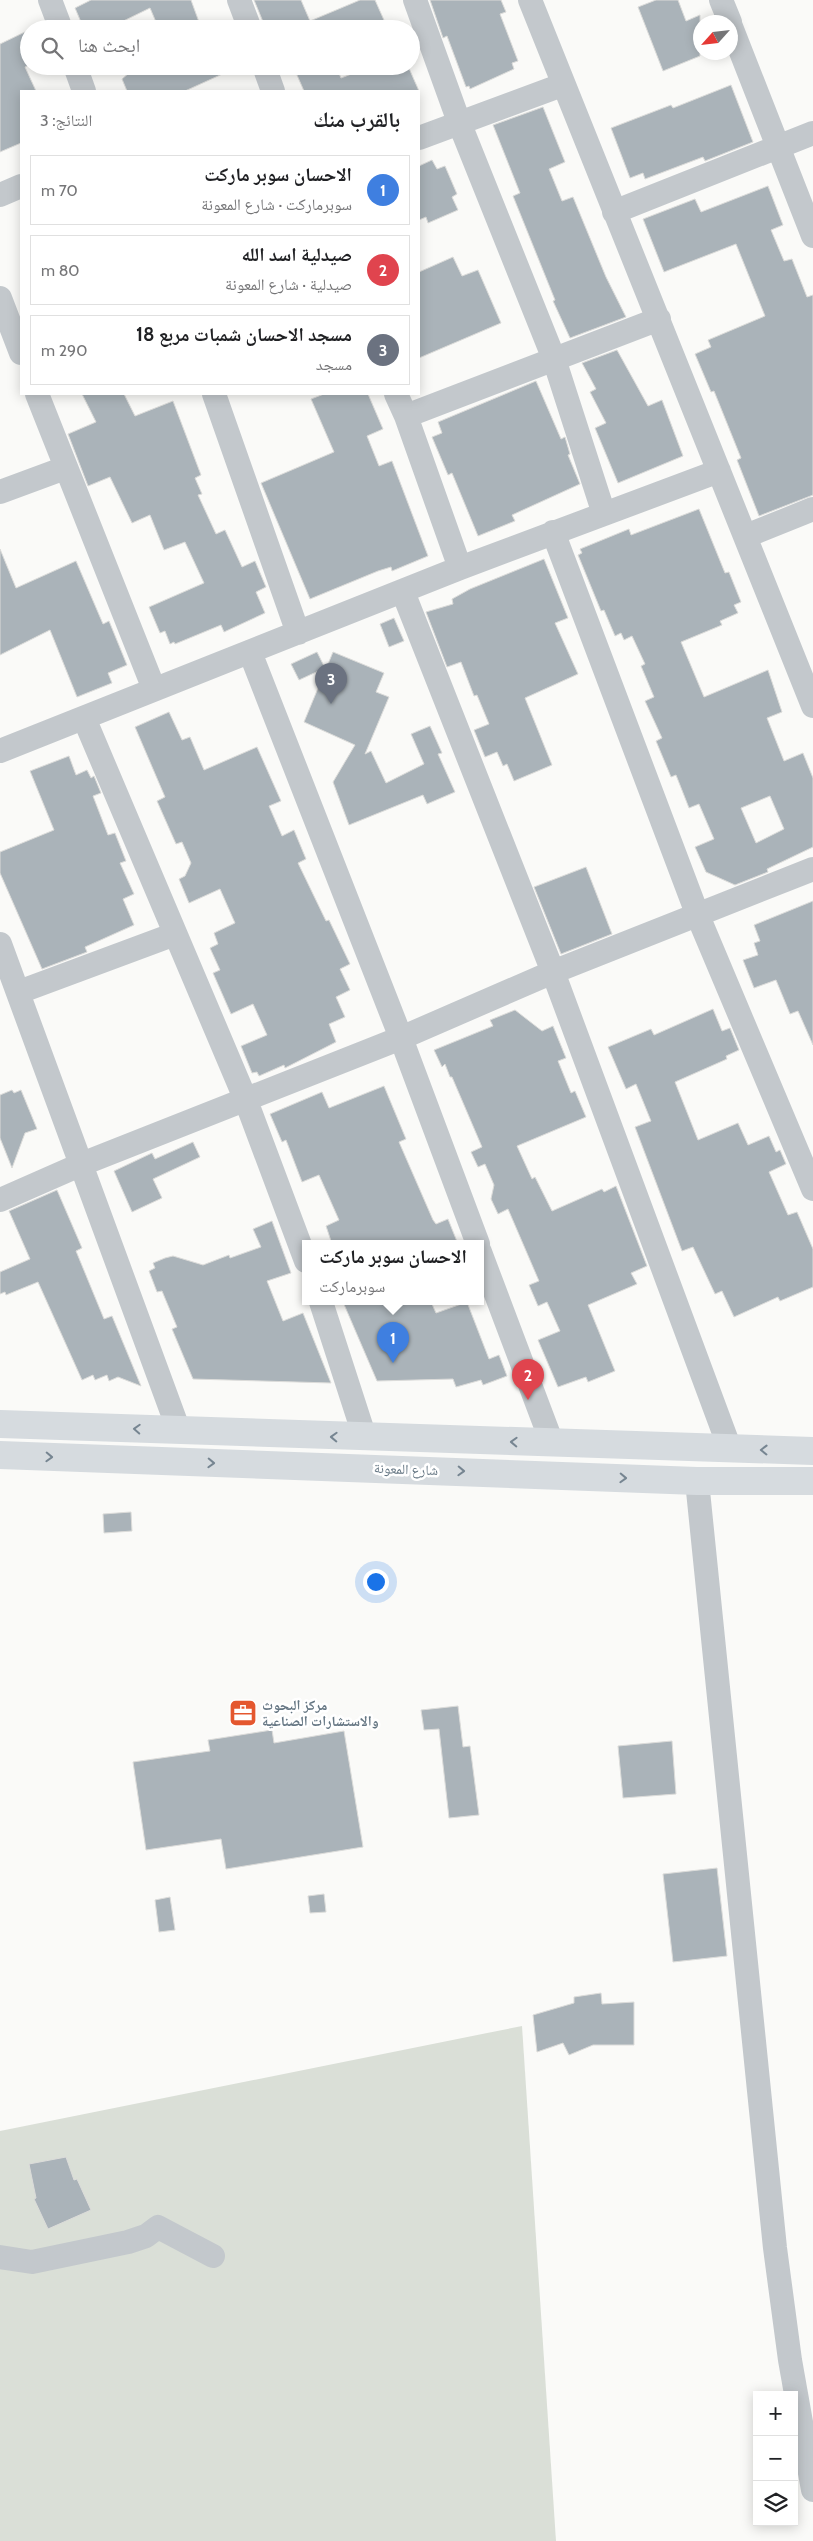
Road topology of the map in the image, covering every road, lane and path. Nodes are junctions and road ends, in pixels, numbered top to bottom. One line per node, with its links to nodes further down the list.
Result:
1 (50, 0): 7 (street)
2 (239, 0): 8 (street)
3 (415, 0): 15 (street)
4 (530, 0): 12 (street)
5 (721, 0): 6 (street)
6 (727, 15)
7 (58, 20)
8 (247, 20)
9 (738, 43): 18 (street)
10 (78, 75): 13 (street)
11 (267, 75): 14 (street)
12 (562, 85): 15 (street); 21 (street)
13 (84, 90)
14 (273, 90)
15 (459, 122): 17 (street); 26 (street)
16 (813, 133): 18 (street)
17 (420, 138)
18 (779, 148): 21 (street); 22 (street)
19 (20, 186): 20 (street)
20 (0, 194)
21 (614, 212): 24 (street)
22 (813, 236)
23 (6, 298): 25 (street)
24 (659, 319): 26 (street); 32 (street)
25 (20, 349)
26 (554, 359): 30 (street); 35 (street)
27 (37, 395): 31 (street)
28 (219, 395): 40 (street)
29 (396, 395): 30 (street)
30 (406, 416): 38 (street)
31 (65, 468): 33 (street); 42 (street)
32 (719, 471): 35 (street); 37 (street)
33 (0, 492)
34 (813, 509): 37 (street)
35 (604, 514): 36 (street)
36 (553, 532): 38 (street); 47 (street)
37 (746, 536): 43 (street)
38 (460, 568): 39 (street)
39 (402, 592): 40 (street); 50 (street)
40 (298, 633): 41 (street)
41 (250, 652): 42 (street); 52 (street)
42 (154, 690): 44 (street)
43 (813, 706)
44 (84, 718): 45 (street); 48 (street)
45 (0, 751)
46 (813, 869): 47 (street)
47 (698, 916): 50 (street); 55 (street)
48 (175, 934): 51 (street); 53 (street)
49 (0, 944): 51 (street)
50 (553, 972): 52 (street); 65 (street)
51 (19, 992): 54 (street)
52 (401, 1038): 53 (street); 57 (street)
53 (245, 1098): 54 (street); 58 (street)
54 (82, 1164): 56 (street); 62 (street)
55 (813, 1189)
56 (0, 1200)
57 (477, 1240)
58 (302, 1250)
59 (484, 1263): 64 (street)
60 (322, 1305): 63 (street)
61 (0, 1424): 62 (highway, one-way to 61)
62 (179, 1431): 63 (highway, one-way to 62)
63 (365, 1438): 64 (highway, one-way to 63)
64 (552, 1443): 65 (highway)
65 (730, 1449): 66 (highway, one-way to 65)
66 (813, 1451)
67 (0, 1455): 68 (highway, شارع المعونة, one-way to 68)
68 (696, 1481): 69 (highway, شارع المعونة); 72 (street)
69 (813, 1481)
70 (213, 2256): 71 (street)
71 (0, 2257)
72 (813, 2490)

